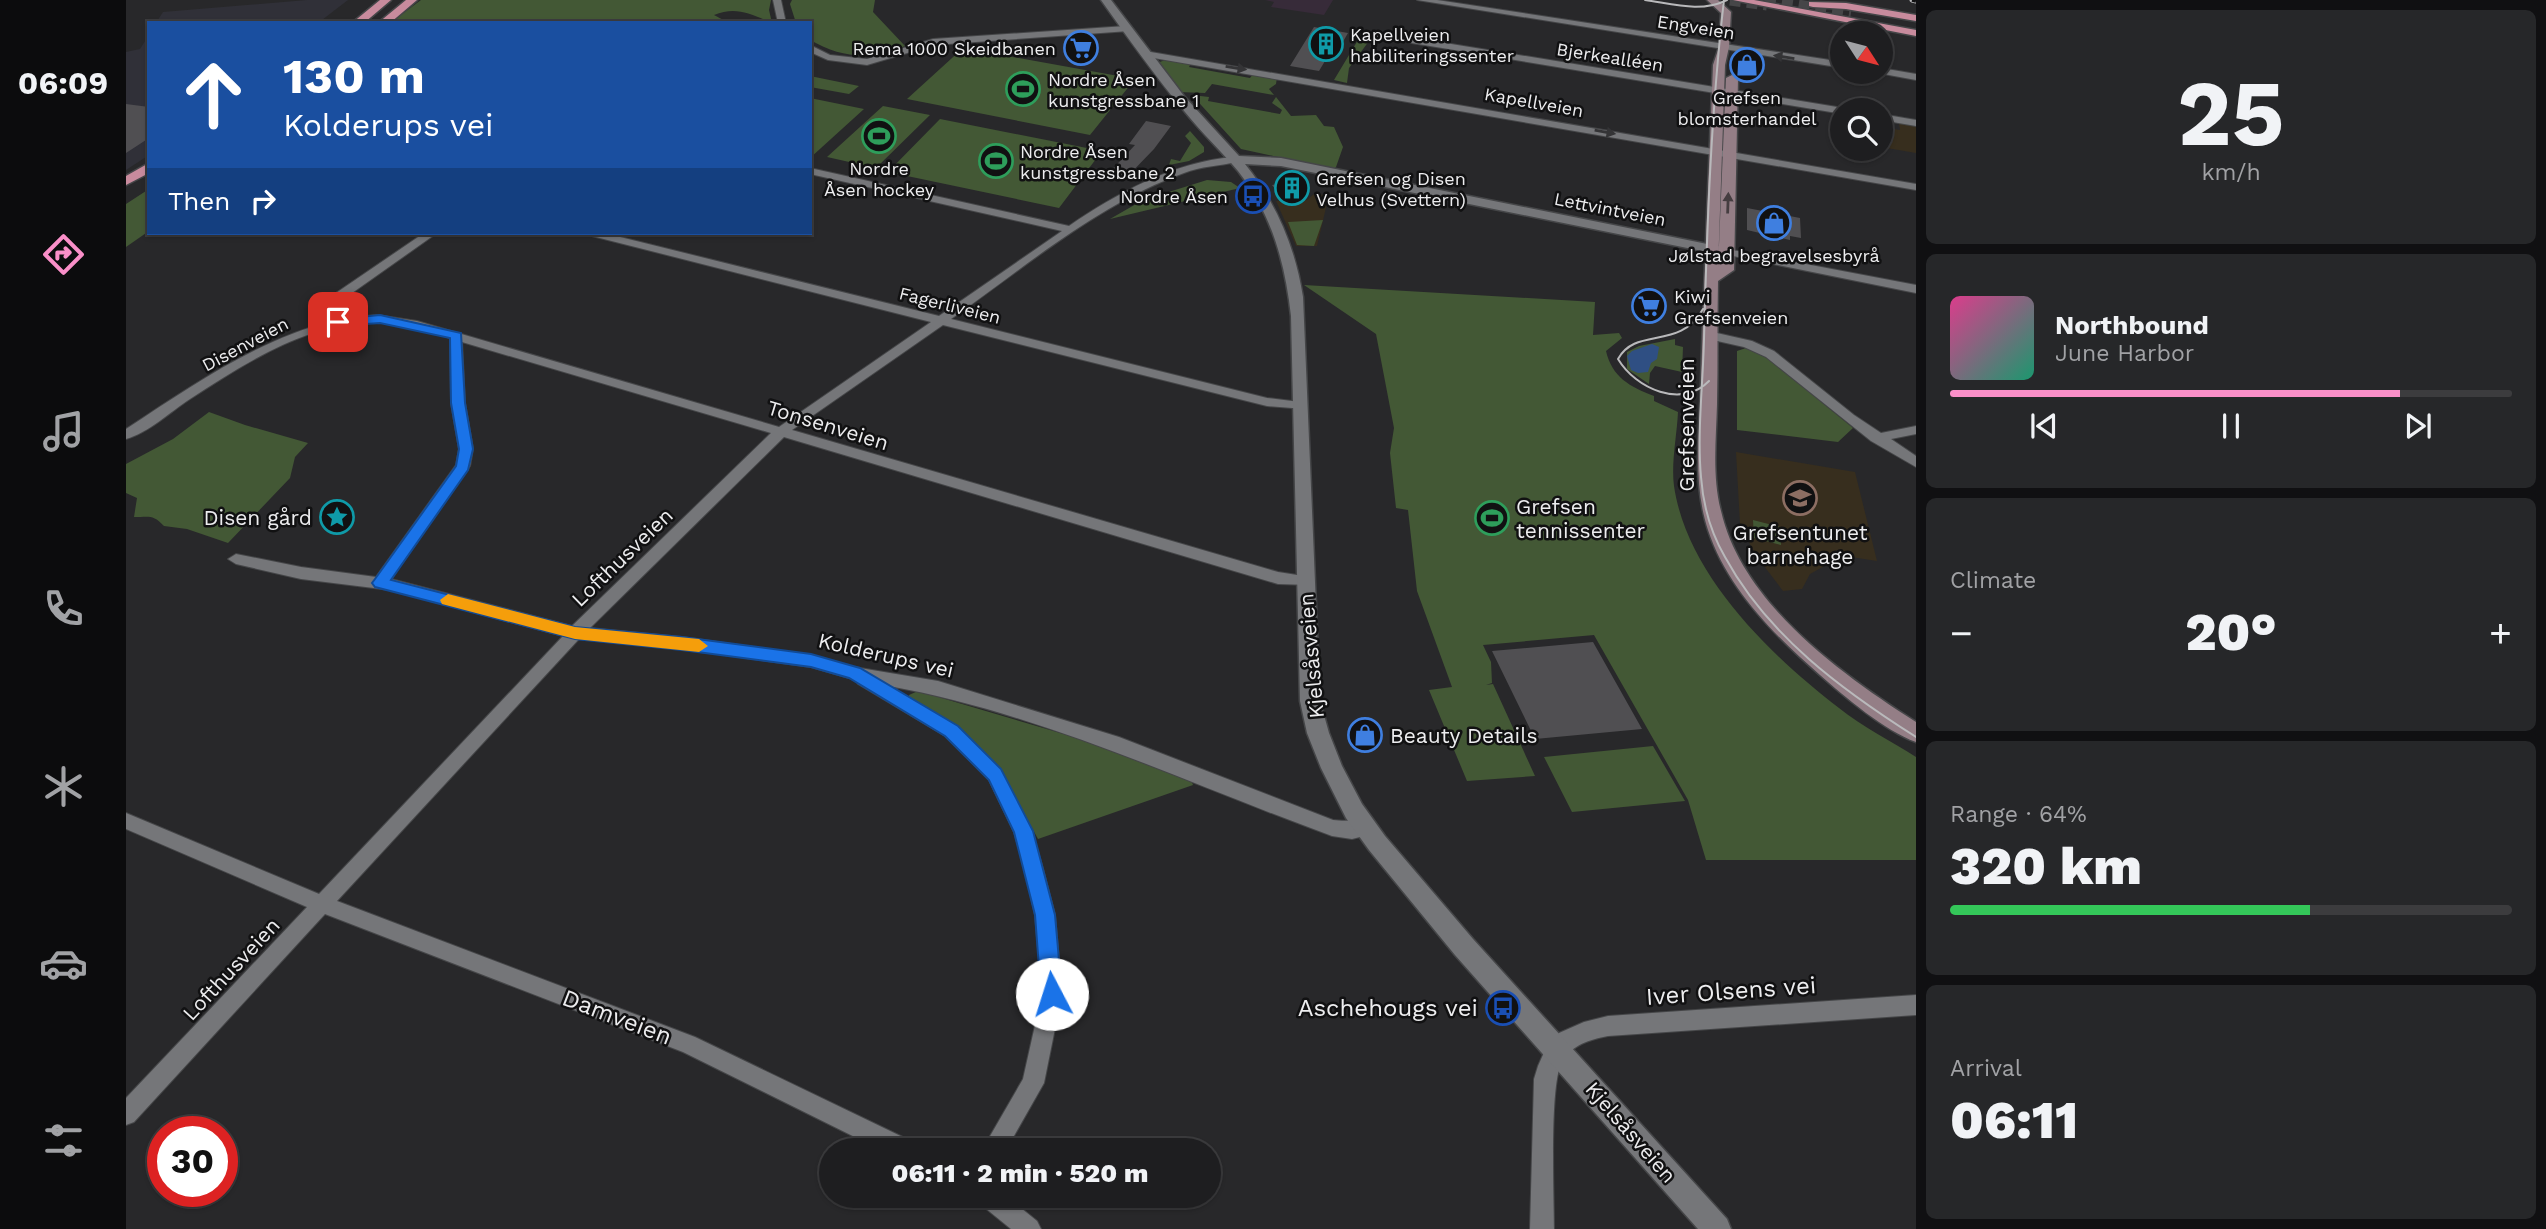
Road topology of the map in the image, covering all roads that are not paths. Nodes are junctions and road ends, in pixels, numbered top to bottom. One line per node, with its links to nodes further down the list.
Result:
1 (386, 0): 12 (highway)
2 (412, 0): 13 (highway)
3 (778, 0): 14 (street)
4 (1106, 0): 16 (street, Kjelsåsveien)
5 (1421, 0): 18 (street, Engveien)
6 (1712, 0): 9 (main road)
7 (1739, 0): 9 (main road); 15 (highway)
8 (1768, 0): 11 (highway)
9 (1726, 12): 18 (main road, Grefsenveien)
10 (1851, 15): 15 (highway)
11 (1916, 18)
12 (360, 21)
13 (386, 21)
14 (782, 21)
15 (1916, 28)
16 (1126, 29): 19 (street); 20 (street, Kjelsåsveien)
17 (1372, 34): 24 (street, Bjerkealléen)
18 (1724, 47): 21 (street, Engveien, one-way to 18); 24 (main road, Grefsenveien)
19 (812, 49)
20 (1144, 54): 28 (street, Kapellveien, one-way to 28); 30 (street, Kjelsåsveien)
21 (1830, 63)
22 (1894, 73): 23 (street)
23 (1916, 77)
24 (1725, 91): 25 (street, Bjerkealléen); 28 (main road, Grefsenveien); 29 (main road, Grefsenveien)
25 (1830, 109)
26 (1893, 119): 27 (street)
27 (1916, 123)
28 (1715, 152): 29 (street, Kapellveien); 40 (main road, Grefsenveien)
29 (1730, 154): 35 (street, Kapellveien); 41 (main road, Grefsenveien, one-way to 29)
30 (1238, 164): 37 (street, Lofthusveien); 40 (street, Lettvintveien); 48 (street, Kjelsåsveien)
31 (147, 168): 33 (highway)
32 (812, 171): 37 (street)
33 (126, 181)
34 (147, 182): 36 (highway)
35 (1916, 187)
36 (126, 195)
37 (1071, 230): 44 (street, Lofthusveien)
38 (428, 235): 45 (street)
39 (600, 235): 44 (street, Fagerliveien)
40 (1711, 248): 41 (street, Lettvintveien); 42 (main road, Grefsenveien)
41 (1727, 252): 42 (main road, Grefsenveien); 43 (street, Lettvintveien)
42 (1709, 281): 46 (main road, Grefsenveien)
43 (1916, 289)
44 (938, 320): 48 (street, Fagerliveien); 50 (street, Lofthusveien)
45 (338, 322): 47 (street, Tonsenveien); 51 (street, Disenveien)
46 (1708, 335): 52 (street); 59 (main road, Grefsenveien)
47 (456, 336): 50 (street, Tonsenveien); 56 (street)
48 (1300, 405): 55 (street, Kjelsåsveien)
49 (1916, 430): 52 (street)
50 (781, 432): 55 (street, Tonsenveien); 57 (street, Lofthusveien)
51 (126, 435)
52 (1876, 438): 53 (street)
53 (1916, 462)
54 (236, 559): 56 (street, Kolderups vei)
55 (1305, 582): 61 (street, Kjelsåsveien)
56 (380, 583): 57 (street, Kolderups vei)
57 (575, 633): 58 (street, Kolderups vei); 62 (street, Lofthusveien)
58 (854, 673): 61 (street, Kolderups vei); 67 (street)
59 (1916, 733)
60 (126, 821): 62 (street, Damveien)
61 (1366, 828): 64 (street, Kjelsåsveien)
62 (321, 904): 65 (street, Lofthusveien); 66 (street, Damveien)
63 (1916, 1006): 64 (street, Iver Olsens vei)
64 (1557, 1049): 70 (street); 71 (street, Kjelsåsveien)
65 (126, 1114)
66 (880, 1138)
67 (1000, 1138)
68 (1003, 1208): 69 (street)
69 (1029, 1229)
70 (1542, 1229)
71 (1717, 1229)

